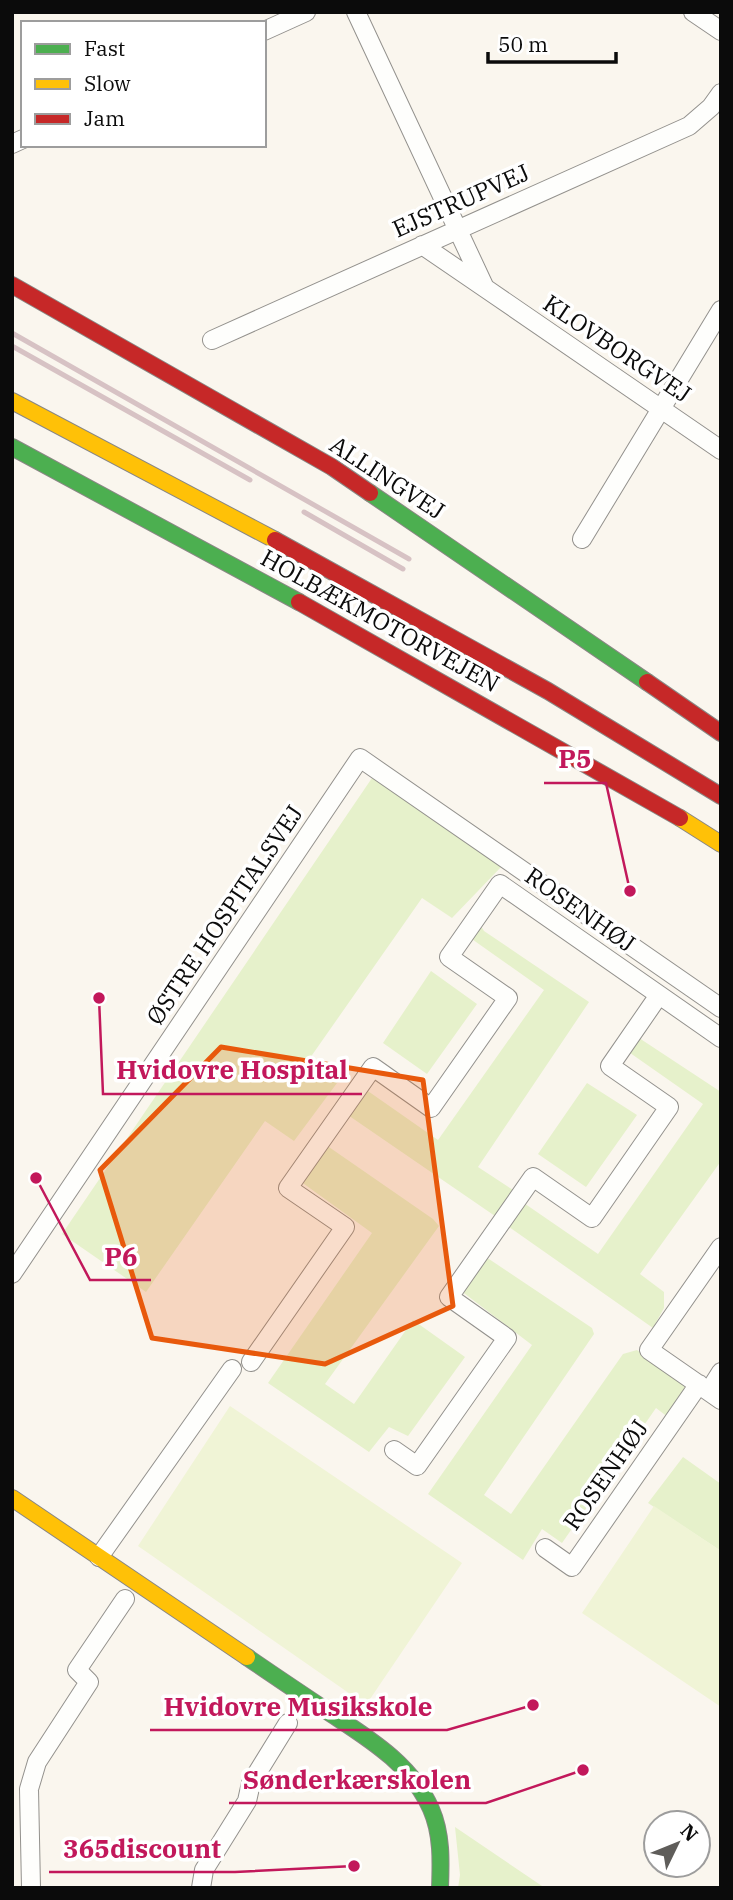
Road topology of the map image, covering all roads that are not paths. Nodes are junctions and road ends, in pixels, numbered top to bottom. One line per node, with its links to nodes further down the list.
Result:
1 (306, 12): 4 (street)
2 (356, 12): 7 (street)
3 (693, 12): 5 (street)
4 (266, 30)
5 (721, 31)
6 (721, 93): 7 (street, EJSTRUPVEJ)
7 (457, 229): 8 (street, EJSTRUPVEJ); 10 (street)
8 (422, 245): 10 (street, KLOVBORGVEJ); 12 (street, EJSTRUPVEJ)
9 (12, 285): 20 (main road, ALLINGVEJ)
10 (485, 288): 14 (street, KLOVBORGVEJ)
11 (721, 310): 14 (street)
12 (212, 340)
13 (12, 401): 22 (main road, HOLBÆKMOTORVEJEN)
14 (661, 408): 16 (street, KLOVBORGVEJ); 19 (street)
15 (12, 447): 18 (main road, HOLBÆKMOTORVEJEN)
16 (721, 450)
17 (12, 465): 18 (main road)
18 (110, 499): 23 (main road, HOLBÆKMOTORVEJEN)
19 (582, 540)
20 (721, 733)
21 (360, 758): 25 (street, ROSENHØJ); 28 (street, ØSTRE HOSPITALSVEJ)
22 (721, 796)
23 (721, 844)
24 (659, 995): 26 (street, ROSENHØJ); 29 (street, ROSENHØJ); 33 (street)
25 (721, 1008)
26 (721, 1038)
27 (721, 1247): 32 (street)
28 (12, 1274)
29 (251, 1362)
30 (232, 1369): 36 (street)
31 (721, 1373): 32 (street, ROSENHØJ)
32 (709, 1392): 35 (street, ROSENHØJ)
33 (394, 1450)
34 (12, 1498): 36 (main road)
35 (545, 1548)
36 (99, 1557): 41 (main road)
37 (125, 1599): 39 (street)
38 (288, 1723): 40 (street)
39 (31, 1888)
40 (201, 1888)
41 (440, 1888)

